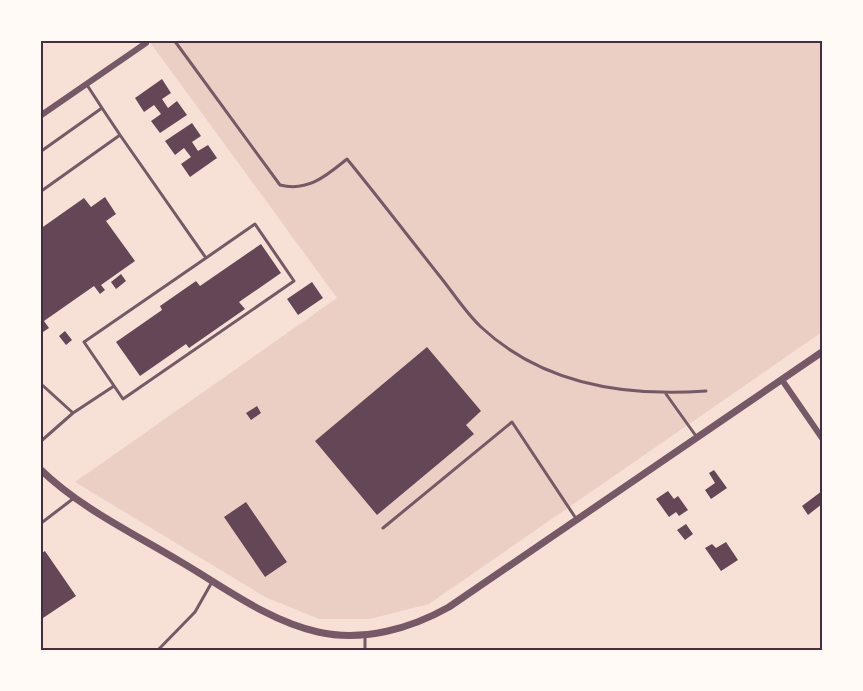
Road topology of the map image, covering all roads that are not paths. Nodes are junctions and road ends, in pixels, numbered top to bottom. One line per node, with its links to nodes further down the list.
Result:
1 (174, 40): 15 (lane)
2 (146, 43): 3 (street)
3 (87, 84): 4 (lane); 5 (street)
4 (102, 108): 6 (lane); 7 (lane)
5 (40, 116)
6 (120, 135): 8 (lane); 9 (lane)
7 (40, 152)
8 (40, 192)
9 (206, 258): 13 (lane); 13 (lane)
10 (822, 352): 11 (street)
11 (782, 380): 17 (street); 18 (street)
12 (40, 383): 16 (lane)
13 (114, 386): 16 (lane)
14 (706, 391): 15 (lane)
15 (666, 394): 18 (lane)
16 (73, 413): 19 (lane)
17 (822, 438)
18 (698, 439): 22 (street)
19 (40, 442)
20 (40, 469): 21 (street)
21 (74, 498): 23 (lane); 25 (street)
22 (578, 521): 24 (lane); 26 (street)
23 (40, 524)
24 (383, 528)
25 (213, 581): 26 (street); 27 (lane)
26 (361, 634): 28 (lane)
27 (158, 651)
28 (365, 651)

